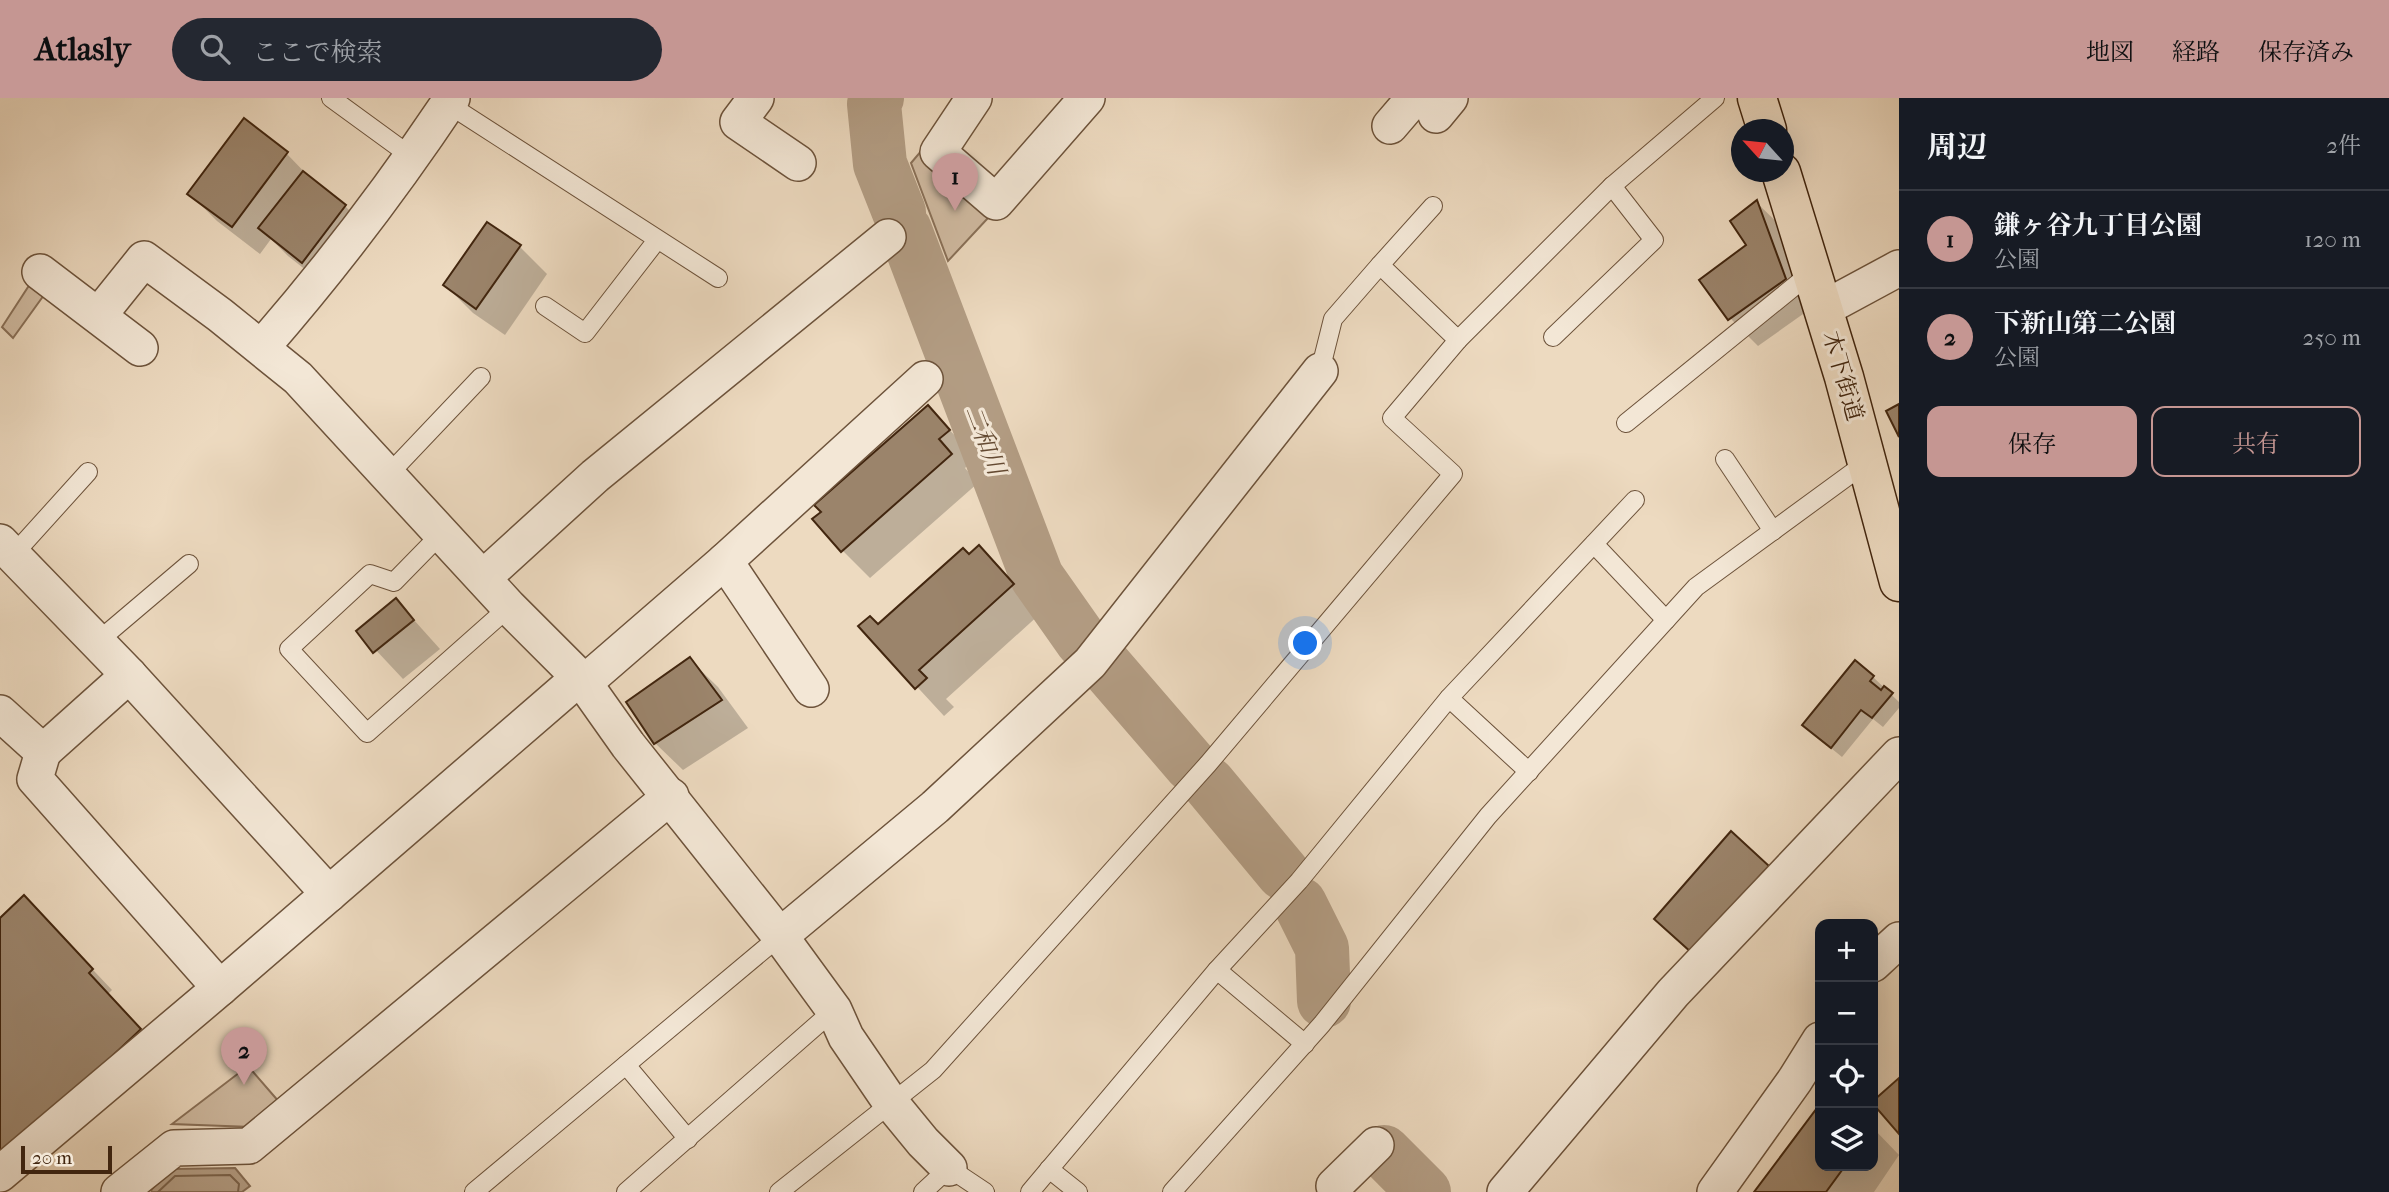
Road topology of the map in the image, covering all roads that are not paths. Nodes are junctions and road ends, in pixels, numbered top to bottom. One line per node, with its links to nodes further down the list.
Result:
1 (331, 98): 11 (lane)
2 (756, 98): 12 (street)
3 (974, 98): 4 (street)
4 (1087, 98)
5 (1715, 98): 14 (lane)
6 (1757, 98): 9 (main road)
7 (450, 101): 11 (street); 17 (lane)
8 (1433, 104): 10 (street)
9 (1764, 119)
10 (1390, 126)
11 (412, 158): 28 (street)
12 (798, 163)
13 (1783, 182): 21 (main road, 木下街道)
14 (1612, 186): 26 (lane); 27 (lane)
15 (1433, 206): 18 (lane)
16 (888, 237): 45 (street)
17 (657, 240): 22 (lane); 23 (lane)
18 (1380, 265): 27 (lane); 30 (lane)
19 (1899, 268): 24 (street)
20 (40, 272): 25 (street)
21 (1812, 272): 24 (main road, 木下街道); 33 (lane)
22 (718, 278)
23 (545, 306)
24 (1823, 309): 35 (main road, 木下街道)
25 (99, 315): 28 (street); 29 (street)
26 (1553, 337)
27 (1458, 340): 69 (lane)
28 (262, 347): 37 (street)
29 (140, 348)
30 (1320, 372): 60 (street)
31 (481, 377): 37 (lane)
32 (925, 379): 43 (street)
33 (1626, 424)
34 (1725, 459): 39 (lane)
35 (1867, 462): 39 (lane); 46 (main road, 木下街道)
36 (88, 472): 42 (lane)
37 (387, 475): 40 (street)
38 (1635, 500): 41 (lane)
39 (1773, 531): 48 (lane)
40 (441, 534): 45 (street); 47 (lane)
41 (1594, 544): 48 (lane); 53 (lane)
42 (7, 548): 49 (street)
43 (725, 561): 51 (street); 52 (street)
44 (189, 564): 49 (lane)
45 (483, 578): 47 (street)
46 (1899, 582)
47 (509, 607): 51 (street)
48 (1666, 620): 57 (lane)
49 (97, 642): 50 (street)
50 (129, 675): 55 (street); 59 (street)
51 (582, 680): 58 (street); 59 (street)
52 (811, 689)
53 (1449, 698): 57 (lane); 63 (lane)
54 (0, 713): 55 (street)
55 (43, 752): 64 (street)
56 (1899, 755): 85 (street)
57 (1529, 772): 66 (lane)
58 (671, 796): 60 (street); 76 (street)
59 (329, 894): 64 (street)
60 (780, 936): 65 (street); 68 (lane)
61 (1899, 940): 62 (street)
62 (1878, 959)
63 (1217, 970): 66 (lane); 73 (lane)
64 (220, 988): 74 (street)
65 (834, 1010): 69 (street); 70 (lane)
66 (1305, 1044): 84 (lane)
67 (1817, 1045): 86 (street)
68 (626, 1065): 70 (lane); 77 (lane)
69 (891, 1103): 72 (street); 79 (lane)
70 (688, 1139): 78 (lane)
71 (1376, 1145): 75 (street)
72 (949, 1168): 80 (lane); 81 (lane)
73 (1049, 1169): 82 (lane); 83 (lane)
74 (0, 1174)
75 (1334, 1190)
76 (119, 1192)
77 (474, 1192)
78 (626, 1192)
79 (779, 1192)
80 (923, 1192)
81 (985, 1192)
82 (1030, 1192)
83 (1078, 1192)
84 (1172, 1192)
85 (1505, 1192)
86 (1715, 1192)

